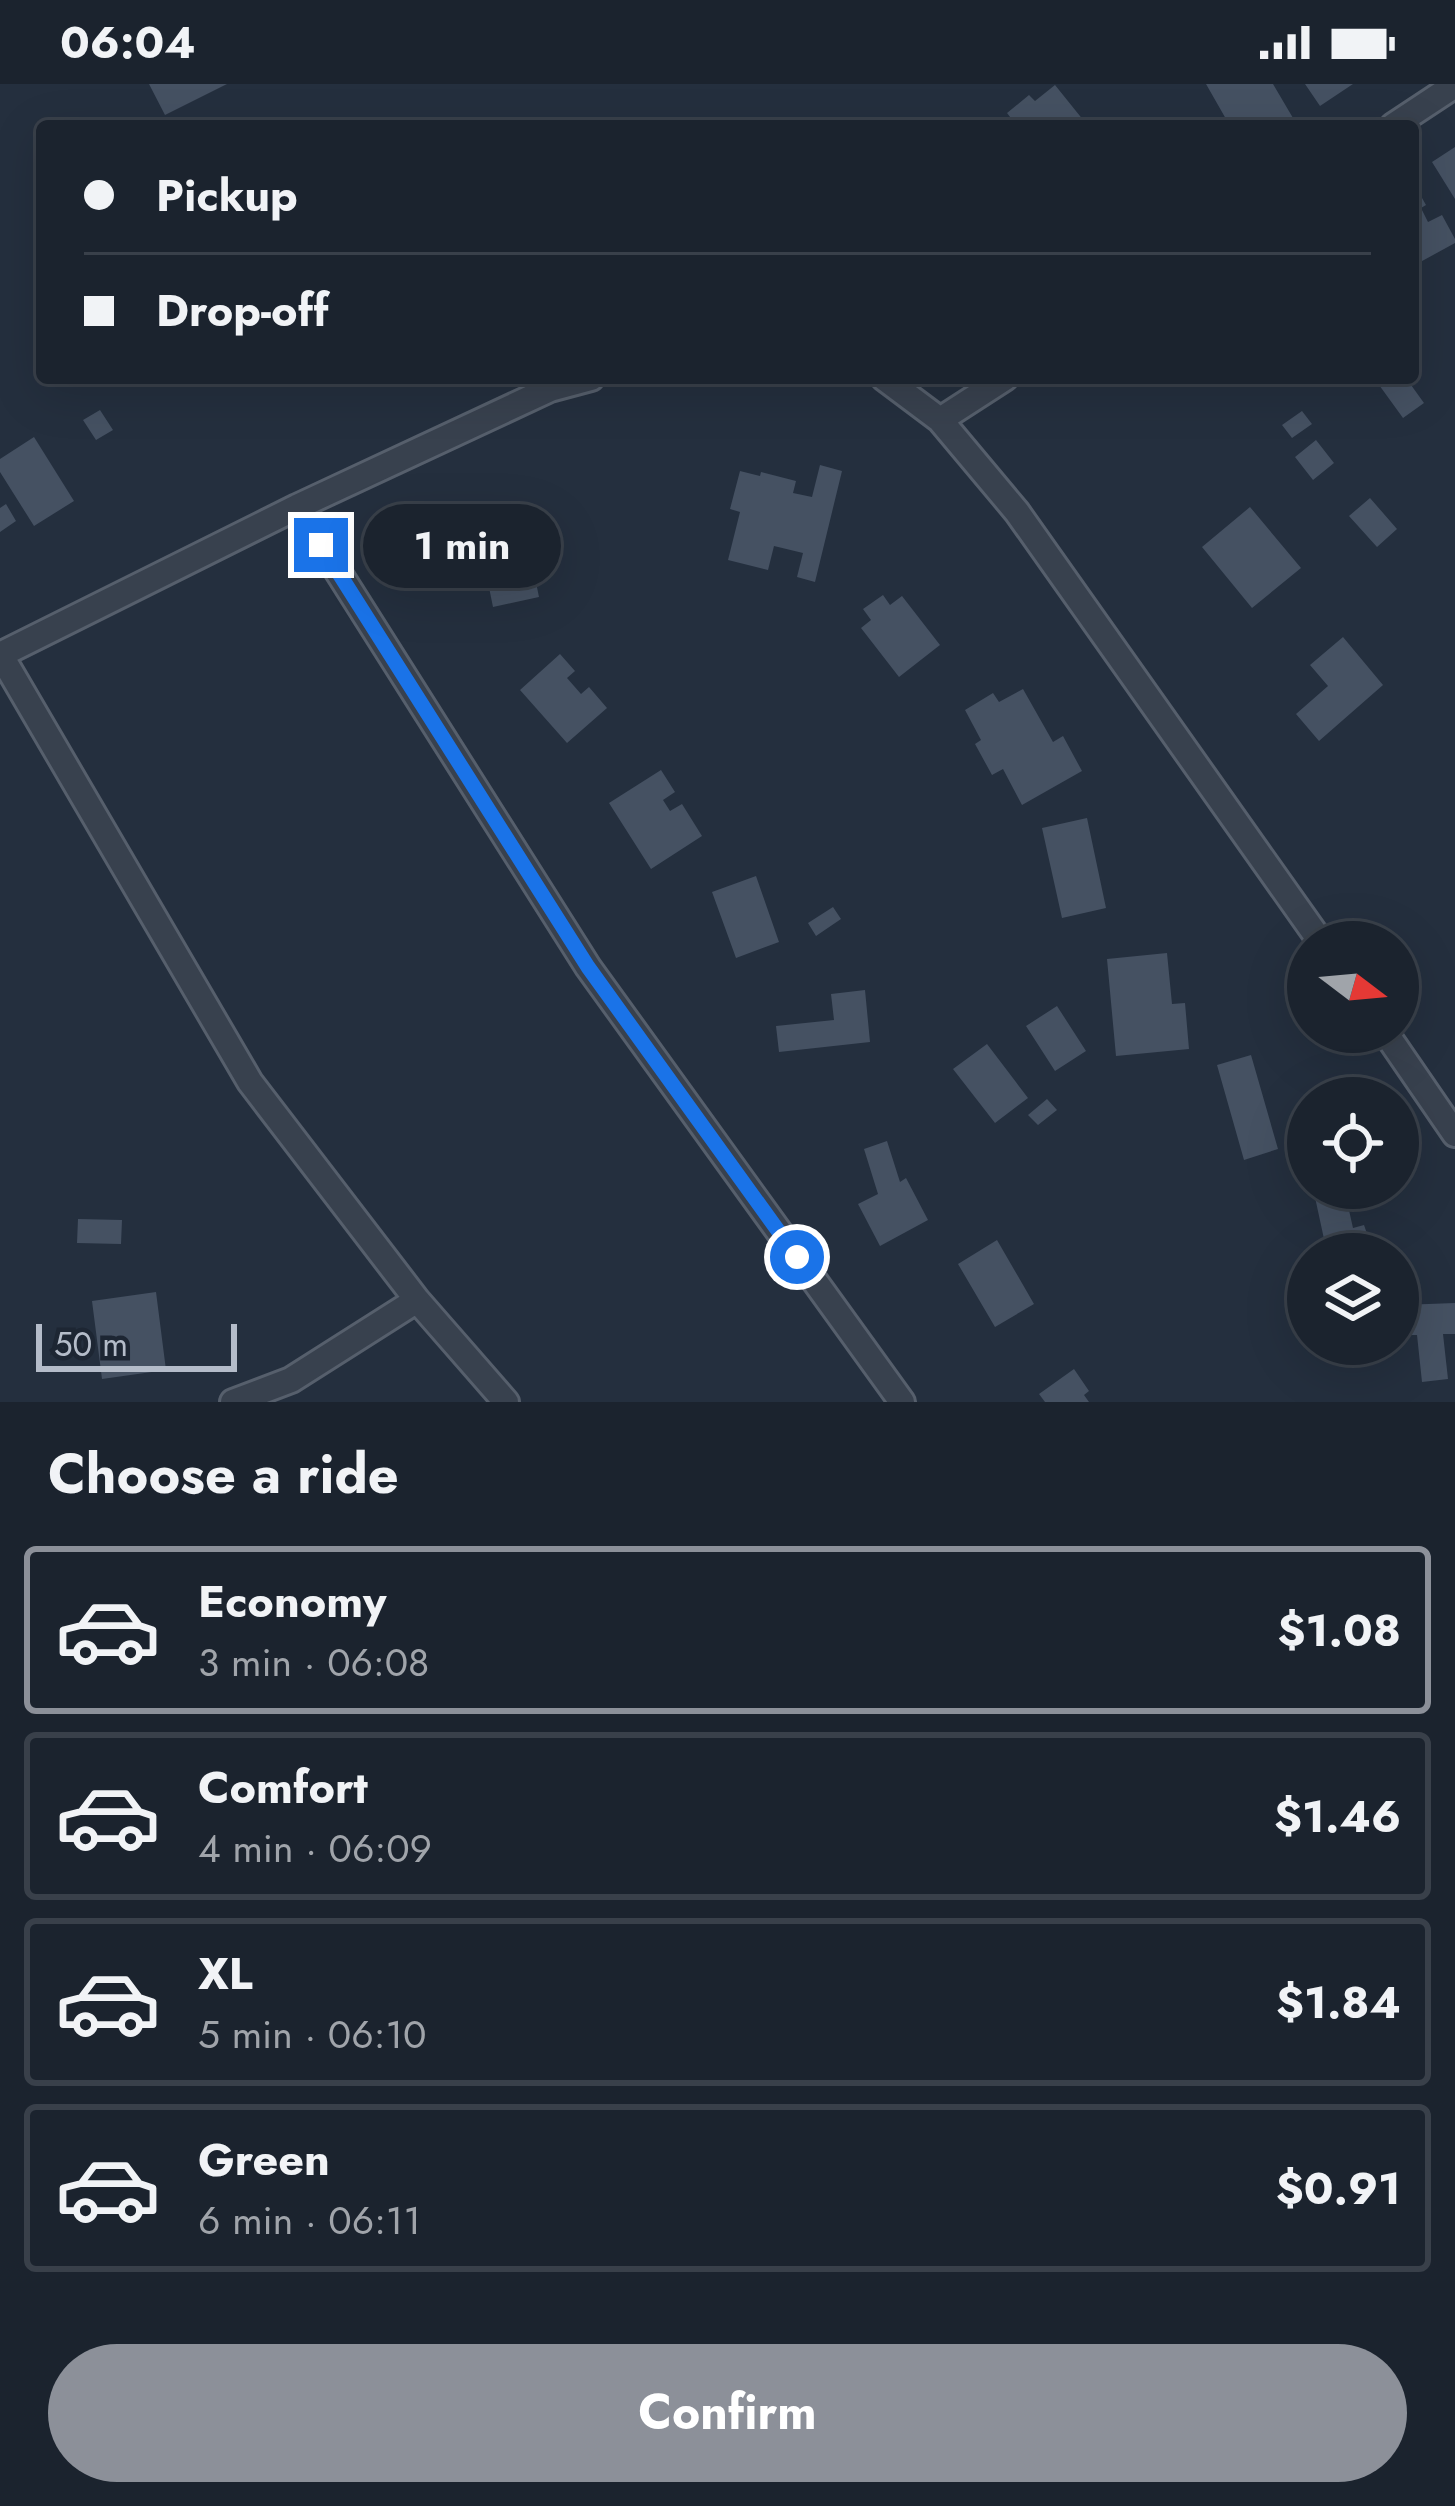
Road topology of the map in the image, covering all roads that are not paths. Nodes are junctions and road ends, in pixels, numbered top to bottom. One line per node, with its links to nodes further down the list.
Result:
1 (1455, 86): 2 (street)
2 (1402, 120)
3 (569, 384): 7 (street)
4 (892, 384): 6 (street)
5 (996, 384): 6 (street)
6 (940, 420): 9 (street)
7 (297, 507): 8 (street); 15 (street)
8 (0, 654): 12 (street)
9 (1306, 921)
10 (1399, 1053): 11 (street)
11 (1455, 1134)
12 (417, 1300): 13 (street); 14 (street)
13 (233, 1402)
14 (506, 1402)
15 (902, 1402)

